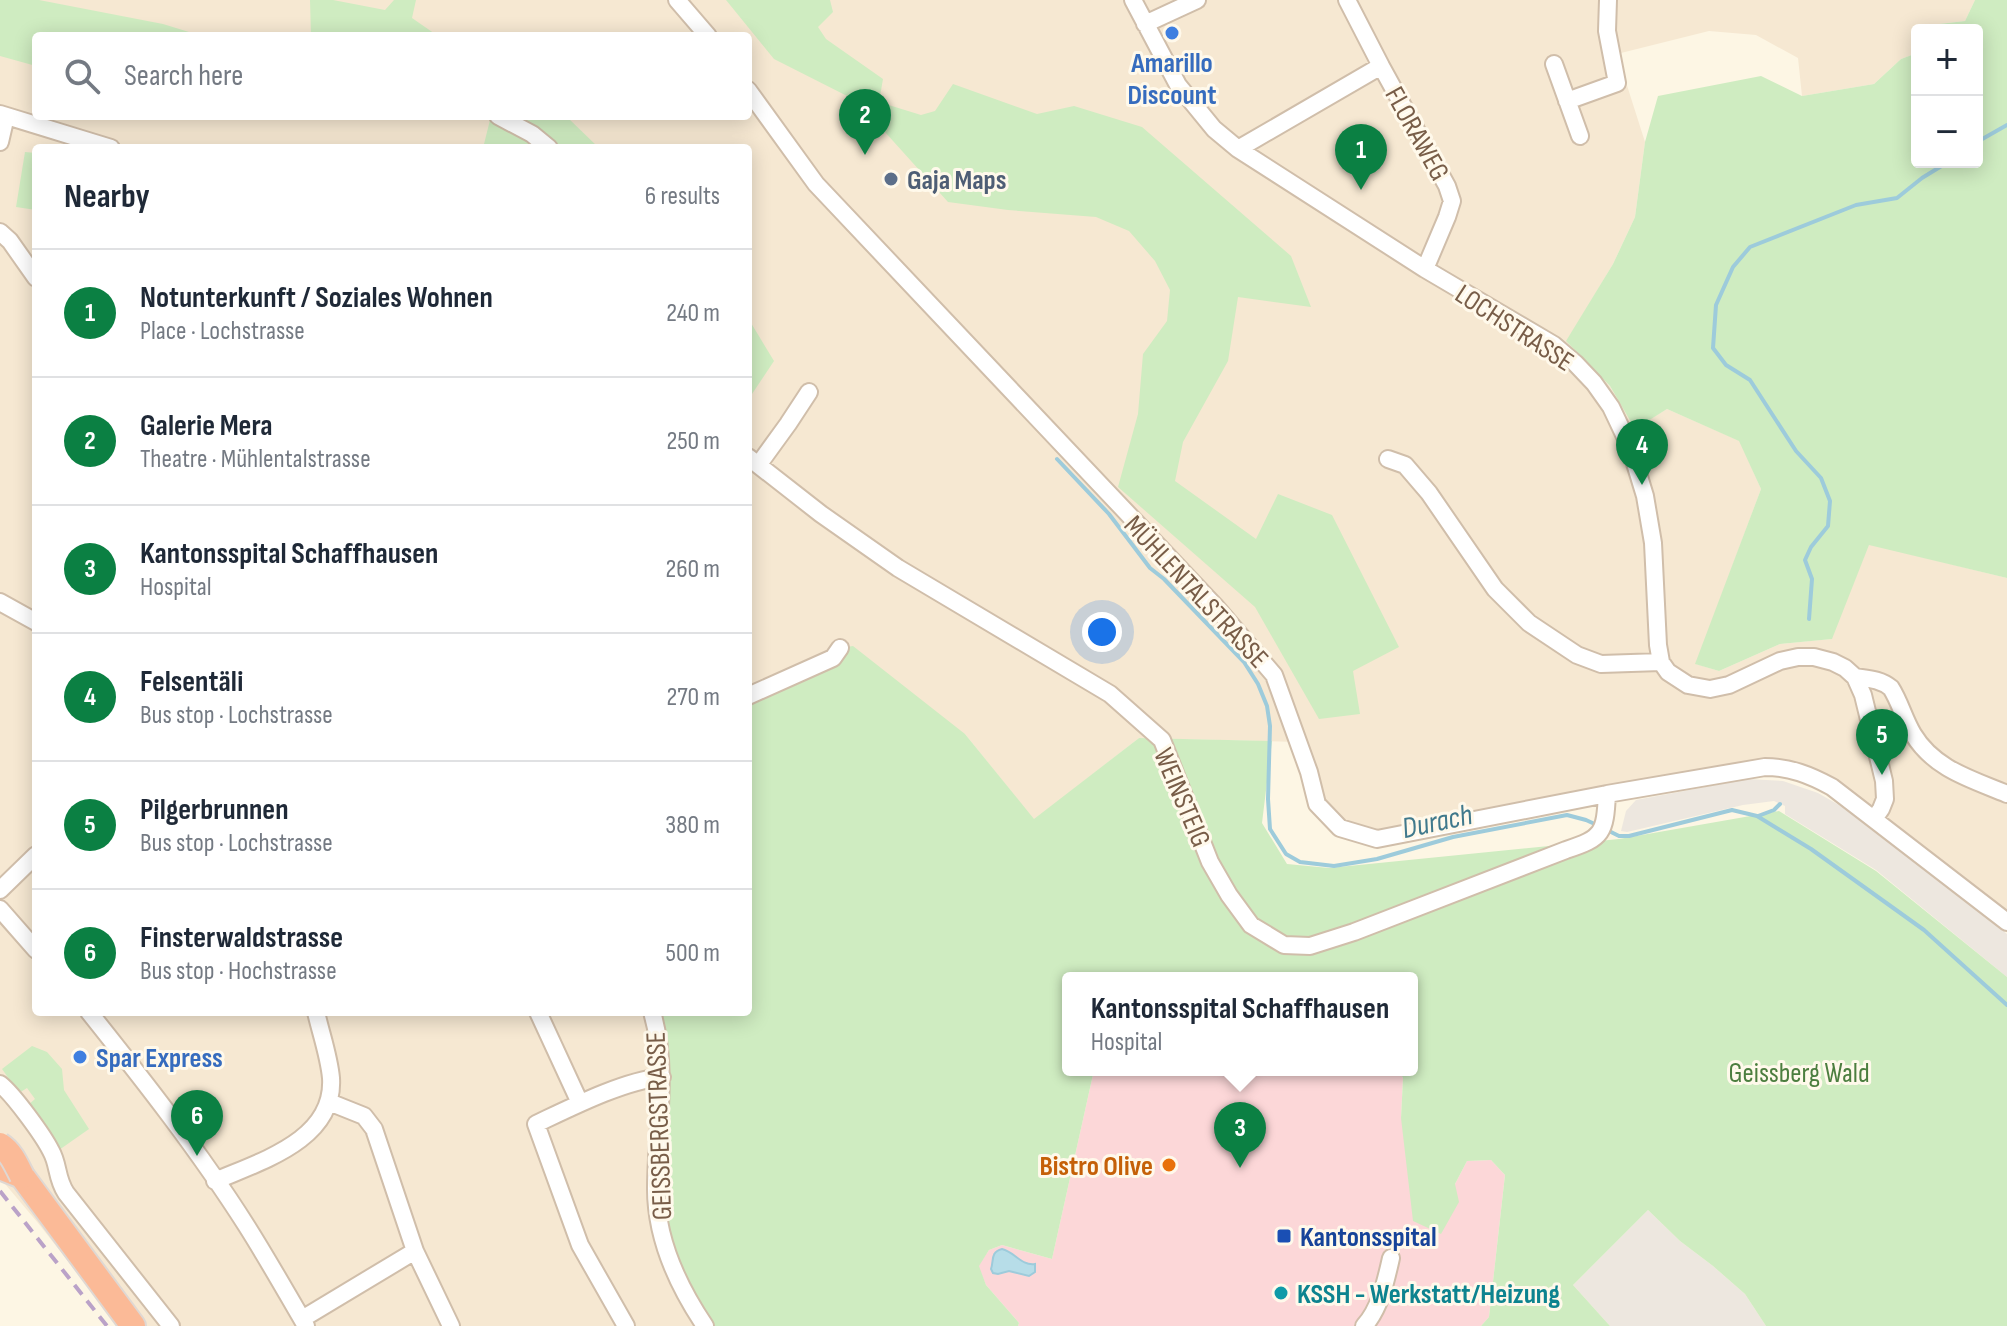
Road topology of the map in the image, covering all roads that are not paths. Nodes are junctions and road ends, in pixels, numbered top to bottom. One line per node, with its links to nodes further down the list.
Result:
1 (677, 0): 7 (street)
2 (1133, 0): 6 (street, LOCHSTRASSE)
3 (1197, 0): 6 (street)
4 (1347, 0): 9 (street, FLORAWEG)
5 (1608, 0): 11 (street)
6 (1145, 24): 18 (street, LOCHSTRASSE)
7 (705, 32)
8 (1554, 64): 11 (street)
9 (1381, 66): 18 (street); 20 (street, FLORAWEG)
10 (752, 96): 31 (street, MÜHLENTALSTRASSE)
11 (1567, 101): 14 (street)
12 (3, 115): 15 (street); 16 (street)
13 (506, 120): 17 (street)
14 (1580, 136)
15 (0, 142)
16 (98, 144)
17 (544, 144)
18 (1238, 149): 20 (street, LOCHSTRASSE)
19 (0, 232): 21 (street)
20 (1425, 269): 28 (street, LOCHSTRASSE)
21 (32, 272)
22 (809, 392): 24 (street)
23 (1388, 459): 28 (street)
24 (753, 460): 31 (street, WEINSTEIG)
25 (0, 602): 26 (street)
26 (32, 620)
27 (840, 648): 30 (street)
28 (1661, 662): 29 (street)
29 (1855, 677): 32 (street); 33 (street)
30 (752, 694)
31 (1607, 794): 33 (street, MÜHLENTALSTRASSE)
32 (2007, 794)
33 (1874, 819): 37 (street, MÜHLENTALSTRASSE)
34 (32, 859): 35 (street)
35 (0, 890)
36 (0, 909): 38 (street)
37 (2007, 922)
38 (32, 945)
39 (92, 1016): 49 (street)
40 (317, 1016): 45 (street)
41 (540, 1016): 46 (street)
42 (653, 1016): 43 (street, GEISSBERGSTRASSE)
43 (662, 1077): 46 (street); 53 (street, GEISSBERGSTRASSE)
44 (0, 1084): 55 (street)
45 (329, 1102): 49 (street); 50 (street)
46 (580, 1103): 57 (street)
47 (0, 1145): 48 (highway, bridge)
48 (11, 1172): 54 (highway)
49 (215, 1181): 52 (street)
50 (415, 1251): 52 (street); 56 (street)
51 (1391, 1258): 58 (street)
52 (304, 1323)
53 (703, 1325)
54 (133, 1326)
55 (171, 1326)
56 (451, 1326)
57 (626, 1326)
58 (1364, 1326)

